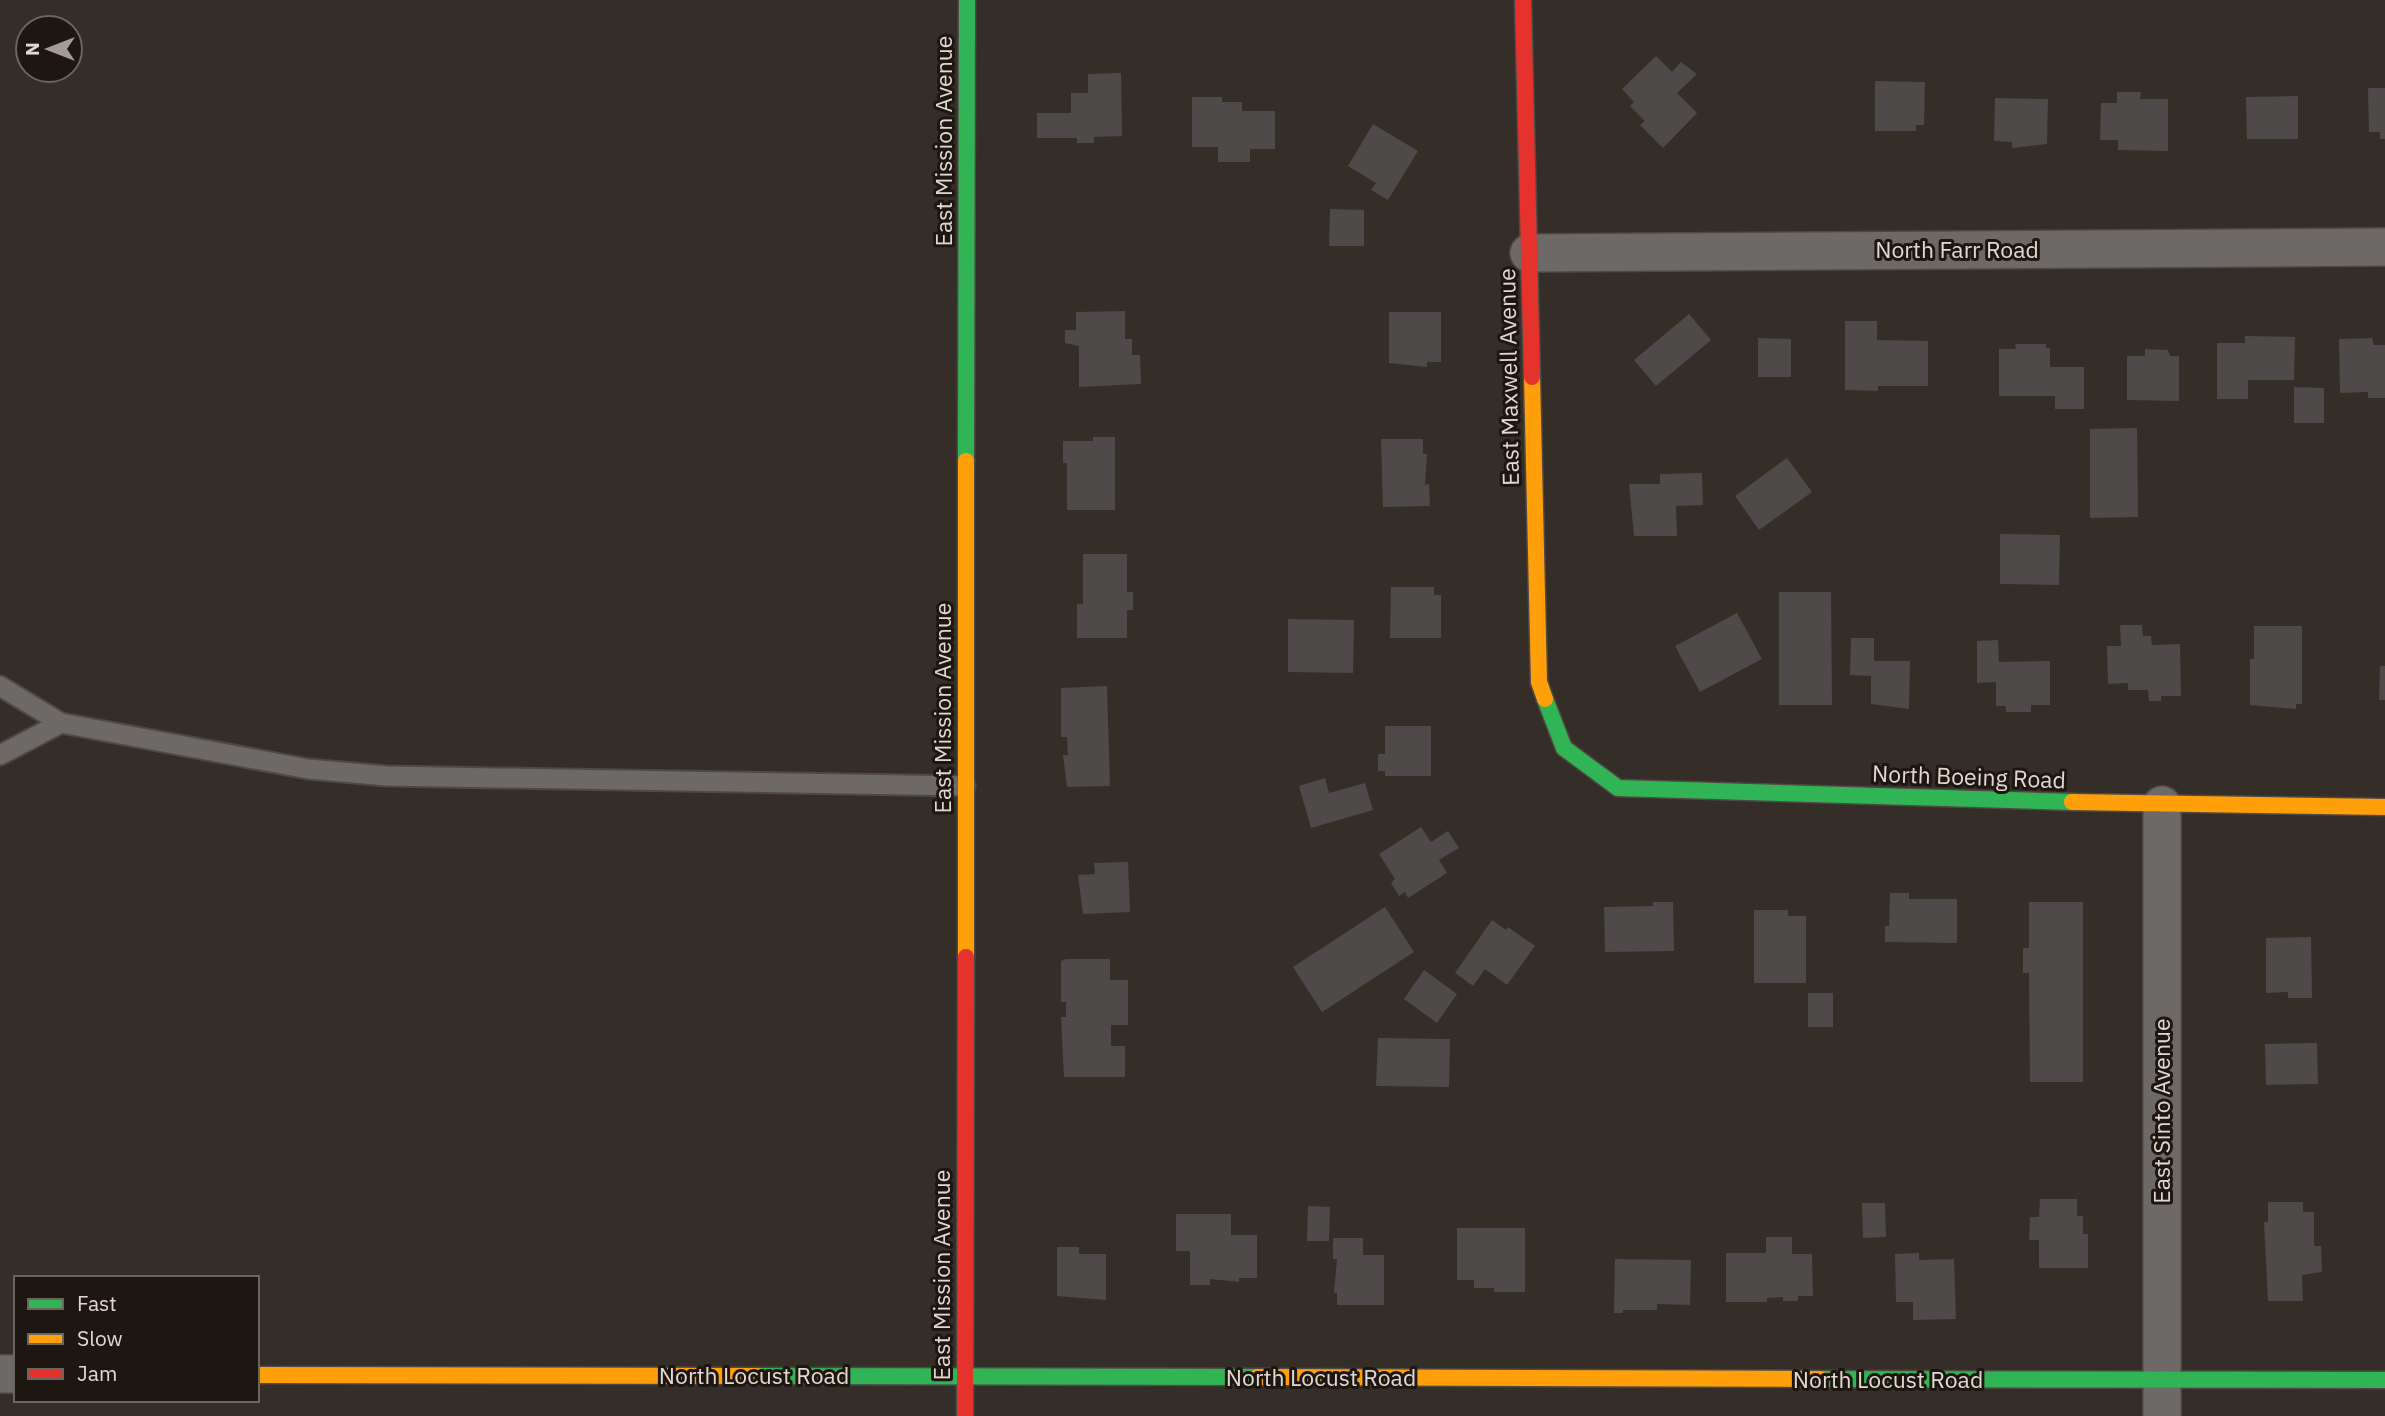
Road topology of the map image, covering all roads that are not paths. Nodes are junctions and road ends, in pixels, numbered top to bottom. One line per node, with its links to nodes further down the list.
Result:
1 (967, 0): 9 (street, East Mission Avenue)
2 (1523, 0): 4 (street, East Maxwell Avenue)
3 (2385, 247): 4 (street, North Farr Road)
4 (1529, 253): 7 (street, East Maxwell Avenue)
5 (0, 686): 6 (lane)
6 (61, 723): 8 (lane); 9 (lane)
7 (1564, 748): 10 (street, North Boeing Road)
8 (0, 755)
9 (965, 786): 13 (street, East Mission Avenue)
10 (2162, 806): 11 (street, North Boeing Road); 15 (street, East Sinto Avenue)
11 (2385, 807)
12 (259, 1375): 13 (street, North Locust Road)
13 (965, 1376): 15 (street, North Locust Road); 16 (street, East Mission Avenue)
14 (2385, 1380): 15 (street, North Locust Road)
15 (2162, 1399)
16 (965, 1416)

